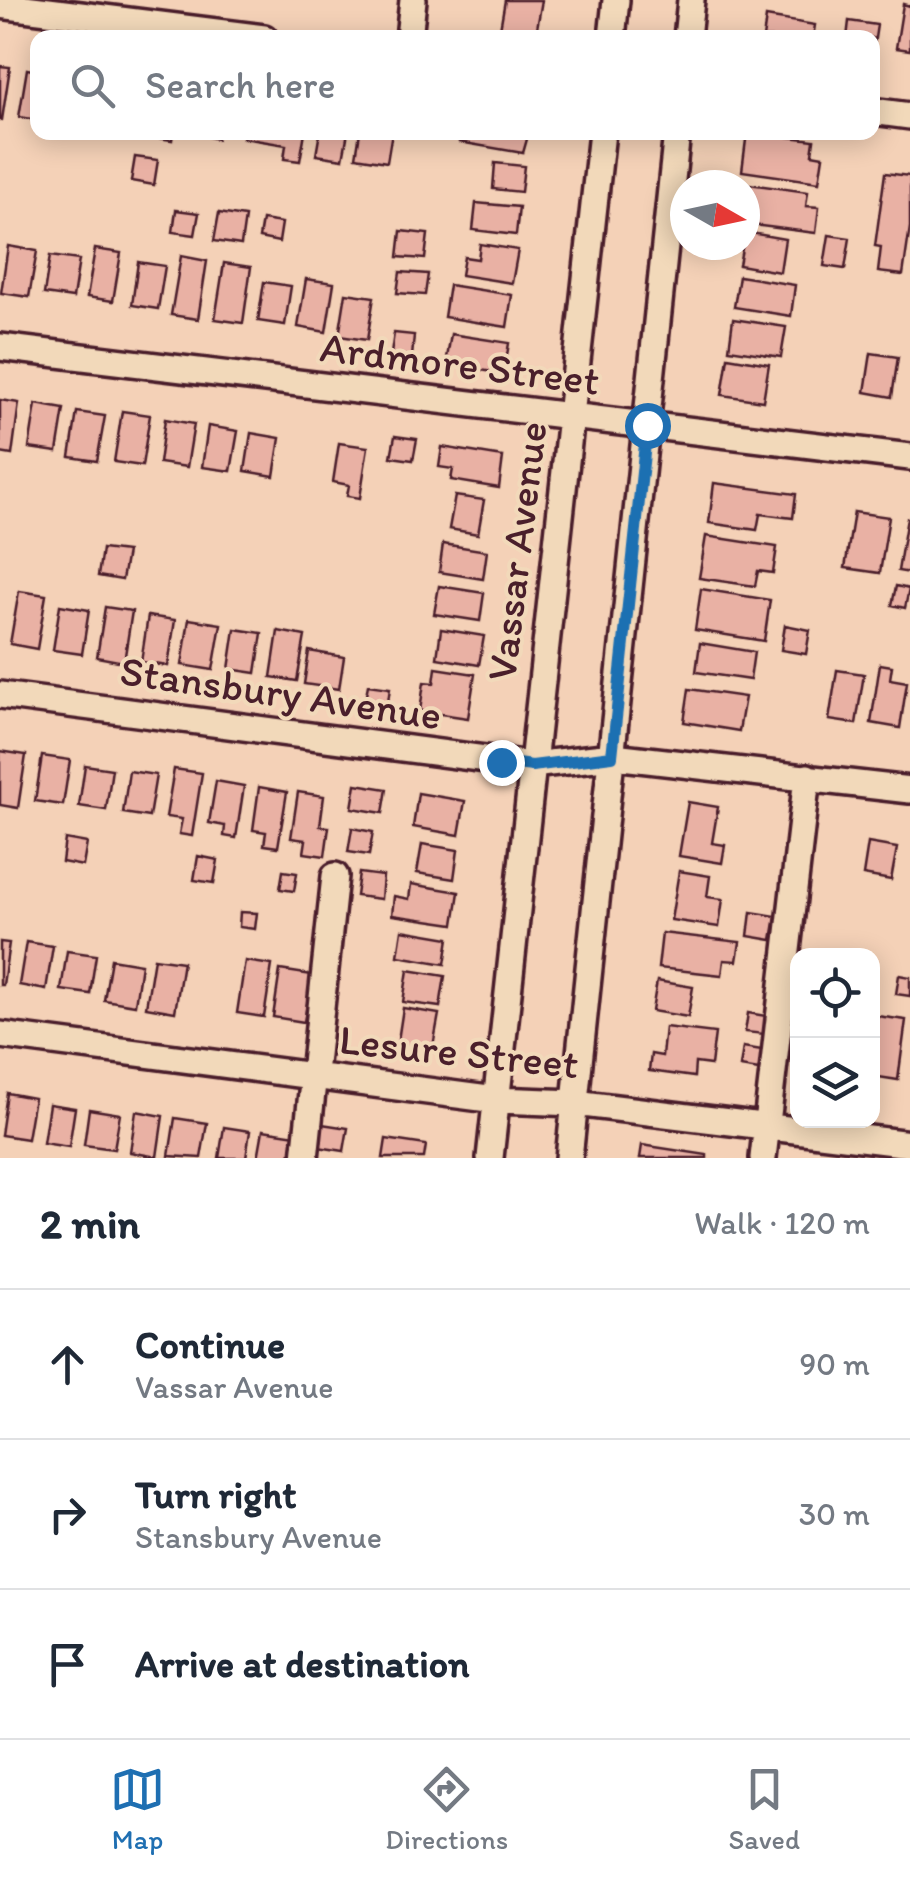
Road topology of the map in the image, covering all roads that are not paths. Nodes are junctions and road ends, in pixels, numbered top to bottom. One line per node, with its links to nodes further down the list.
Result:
1 (414, 0): 6 (street)
2 (616, 0): 7 (street)
3 (692, 0): 8 (street)
4 (0, 5): 5 (street)
5 (200, 30)
6 (410, 30)
7 (613, 30)
8 (689, 30)
9 (880, 112): 10 (street)
10 (910, 116)
11 (601, 140): 14 (street, Vassar Avenue)
12 (677, 140): 15 (street)
13 (0, 347): 14 (street, Ardmore Street)
14 (572, 417): 15 (street, Ardmore Street); 19 (street, Vassar Avenue)
15 (647, 425): 16 (street, Ardmore Street); 18 (street)
16 (910, 457)
17 (0, 695): 19 (street, Stansbury Avenue)
18 (612, 756): 19 (street, Stansbury Avenue); 20 (street, Stansbury Avenue); 26 (street)
19 (532, 766): 25 (street, Vassar Avenue)
20 (807, 777): 21 (street, Stansbury Avenue); 27 (street)
21 (910, 790)
22 (335, 876): 24 (street)
23 (0, 1035): 24 (street, Lesure Street)
24 (313, 1076): 25 (street, Lesure Street); 29 (street)
25 (496, 1100): 26 (street, Lesure Street); 30 (street, Vassar Avenue)
26 (575, 1103): 27 (street, Lesure Street); 31 (street)
27 (767, 1128): 28 (street, Lesure Street); 32 (street)
28 (910, 1144)
29 (305, 1158)
30 (490, 1158)
31 (569, 1158)
32 (764, 1158)

